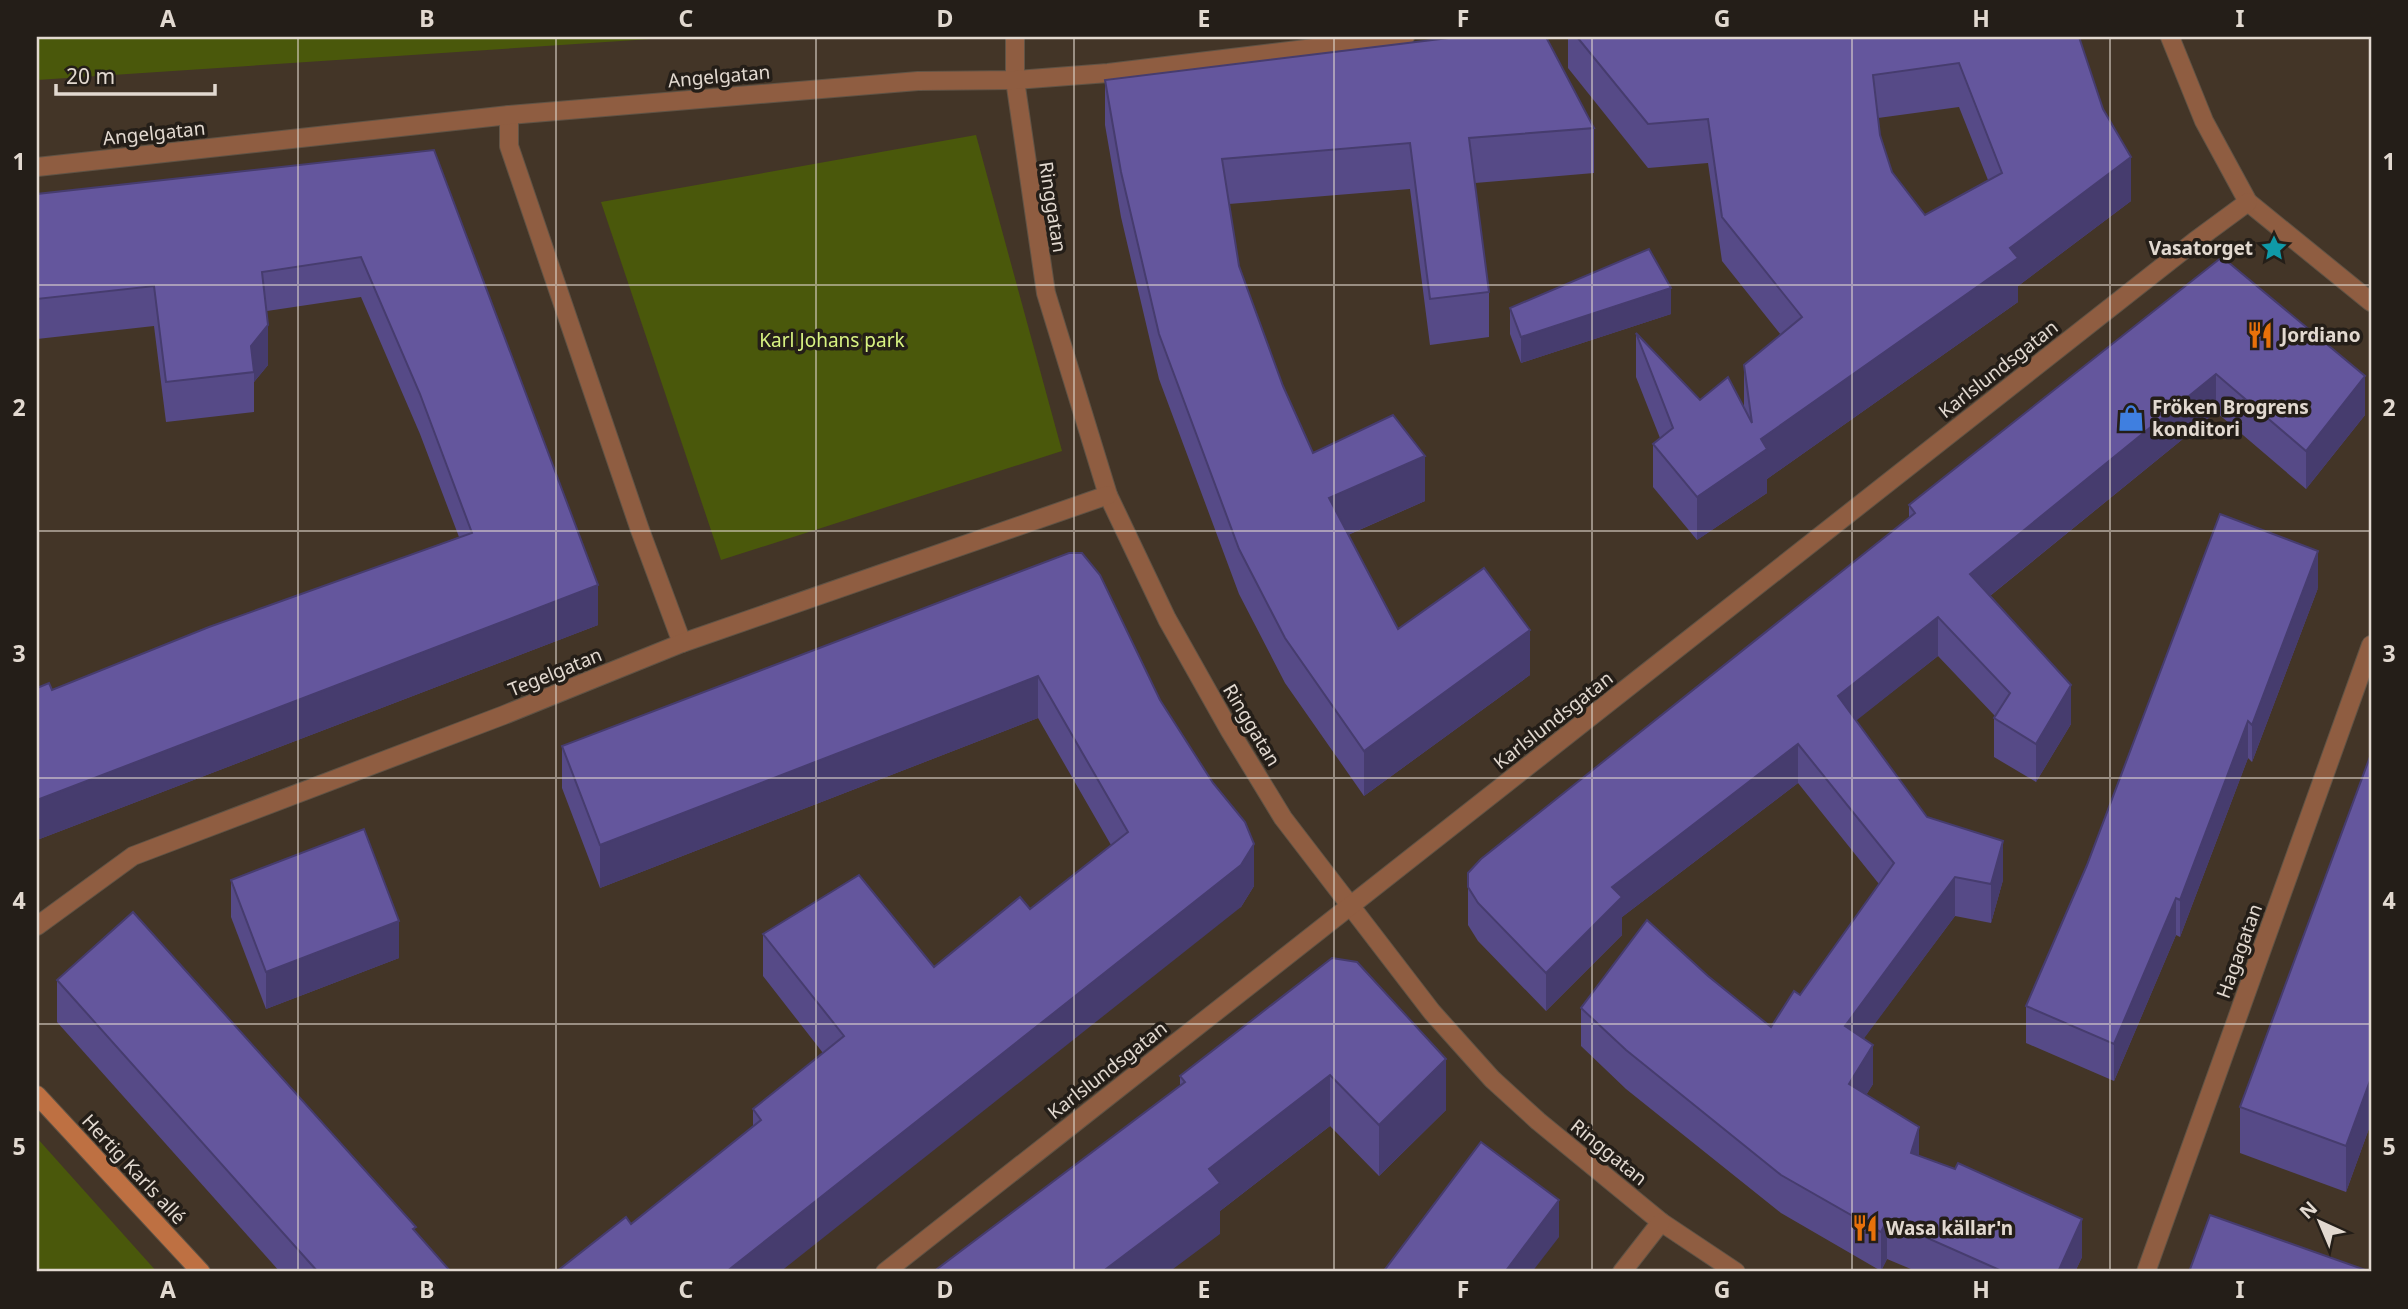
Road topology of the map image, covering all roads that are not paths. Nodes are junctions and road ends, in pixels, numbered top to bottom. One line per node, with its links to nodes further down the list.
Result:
1 (1015, 37): 4 (street, Ringgatan)
2 (1405, 37): 4 (street, Angelgatan)
3 (2170, 37): 7 (street)
4 (1015, 80): 5 (street, Angelgatan); 9 (street, Ringgatan)
5 (509, 115): 6 (street, Angelgatan); 10 (street)
6 (37, 167)
7 (2248, 202): 8 (street); 12 (street, Karlslundsgatan)
8 (2371, 302)
9 (1108, 495): 10 (street, Tegelgatan); 12 (street, Ringgatan)
10 (682, 643): 13 (street, Tegelgatan)
11 (2371, 645): 20 (street, Hagagatan)
12 (1350, 904): 15 (street, Ringgatan); 17 (street, Karlslundsgatan)
13 (37, 926)
14 (37, 1095): 16 (main road, Hertig Karls allé)
15 (1661, 1222): 18 (street); 19 (street, Ringgatan)
16 (201, 1272)
17 (885, 1272)
18 (1622, 1272)
19 (1736, 1272)
20 (2146, 1272)

